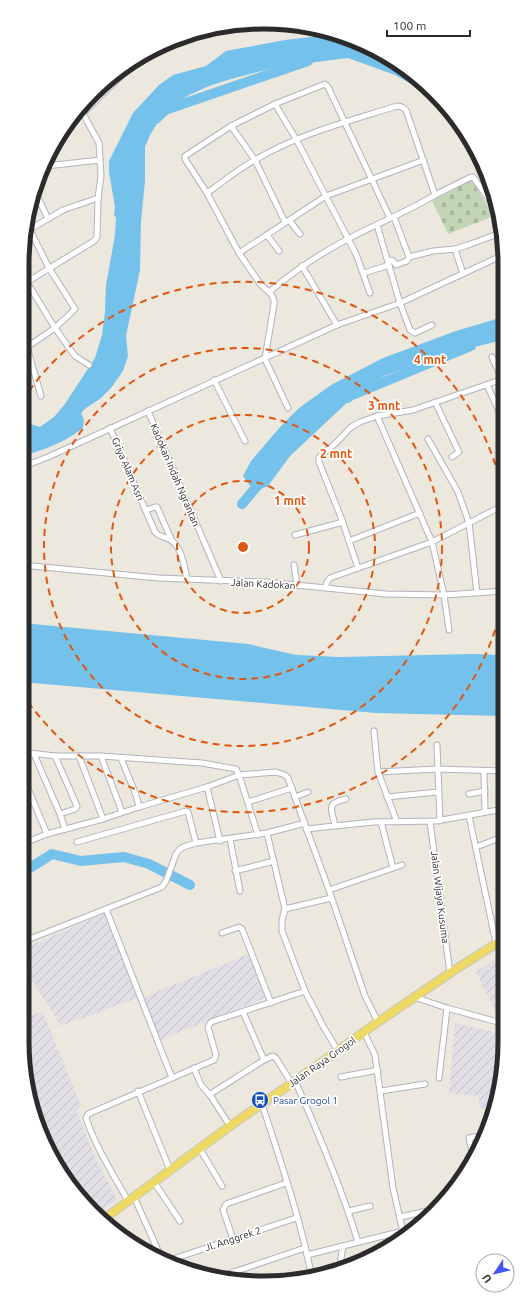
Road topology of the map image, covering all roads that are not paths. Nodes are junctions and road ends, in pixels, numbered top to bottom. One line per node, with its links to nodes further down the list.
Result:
1 (275, 104): 3 (street); 4 (street); 5 (street)
2 (83, 114): 6 (street)
3 (344, 122): 5 (street); 8 (street); 10 (street)
4 (231, 126): 7 (street); 11 (street)
5 (296, 139): 7 (street); 13 (street)
6 (100, 160): 9 (street); 15 (street)
7 (255, 160): 11 (street); 19 (street)
8 (424, 160): 10 (street); 12 (street)
9 (51, 165)
10 (371, 179): 13 (street); 17 (street)
11 (207, 193): 29 (street)
12 (435, 195): 16 (street); 17 (street)
13 (326, 196): 19 (street); 26 (street)
14 (38, 198): 18 (street)
15 (98, 198): 18 (street); 34 (street)
16 (489, 200)
17 (392, 217): 20 (street); 30 (street)
18 (48, 219): 21 (street)
19 (287, 221): 22 (street); 23 (street)
20 (377, 225): 26 (street); 32 (street)
21 (32, 229)
22 (300, 234)
23 (267, 235): 28 (street); 29 (street)
24 (496, 235): 27 (street)
25 (31, 236): 34 (street)
26 (348, 239): 33 (street); 35 (street)
27 (455, 248): 30 (street); 36 (street)
28 (279, 251)
29 (239, 253): 39 (street)
30 (409, 257): 32 (street)
31 (498, 258): 36 (street)
32 (388, 263): 35 (street); 41 (street)
33 (302, 266): 39 (street); 42 (street)
34 (49, 268): 37 (street); 44 (street)
35 (364, 273): 40 (street)
36 (463, 274): 41 (street)
37 (29, 281)
38 (29, 285): 44 (street)
39 (269, 292): 47 (street)
40 (370, 293)
41 (400, 303): 42 (street); 43 (street)
42 (338, 325): 47 (street)
43 (432, 325)
44 (55, 328): 45 (street); 49 (street)
45 (29, 344)
46 (492, 357): 50 (street)
47 (265, 359): 51 (street); 56 (street)
48 (29, 361): 54 (street)
49 (89, 365)
50 (498, 370)
51 (214, 380): 58 (street); 62 (street)
52 (498, 381): 53 (street)
53 (487, 386): 55 (street); 57 (street)
54 (41, 396)
55 (435, 402): 59 (street); 63 (street)
56 (288, 408)
57 (498, 409)
58 (148, 411): 60 (street); 78 (street, Kadokan Indah Ngrantan)
59 (377, 416): 67 (street); 68 (street)
60 (110, 428): 64 (street); 66 (street, Griya Alam Asri)
61 (428, 440): 69 (street)
62 (245, 441)
63 (452, 457)
64 (29, 464)
65 (498, 508): 69 (street)
66 (146, 510): 71 (street, Griya Alam Asri); 71 (street, Griya Alam Asri)
67 (420, 513): 72 (street); 73 (street)
68 (343, 522): 70 (street); 72 (street)
69 (469, 523): 73 (street); 82 (street)
70 (295, 535)
71 (172, 540): 77 (street, Griya Alam Asri)
72 (349, 541): 76 (street)
73 (432, 542): 76 (street); 83 (street)
74 (29, 565): 77 (street, Jalan Kadokan)
75 (294, 565): 79 (street)
76 (358, 568): 80 (street)
77 (187, 579): 78 (street, Jalan Kadokan)
78 (221, 581): 79 (street, Jalan Kadokan)
79 (297, 585): 80 (street, Jalan Kadokan)
80 (325, 588): 83 (street, Jalan Kadokan)
81 (498, 591): 82 (street, Jalan Kadokan)
82 (477, 593): 83 (street, Jalan Kadokan)
83 (444, 595): 84 (street)
84 (449, 630)
85 (374, 731): 96 (street)
86 (437, 745): 93 (street)
87 (29, 753): 88 (street)
88 (34, 754): 89 (street); 113 (street)
89 (55, 756): 90 (street); 113 (street)
90 (79, 756): 91 (street); 115 (street)
91 (101, 756): 92 (street); 111 (street)
92 (121, 758): 97 (street); 109 (street)
93 (437, 769): 94 (street); 96 (street); 103 (street)
94 (484, 771): 95 (street); 101 (street)
95 (498, 771)
96 (378, 772): 106 (street)
97 (239, 775): 98 (street); 99 (street); 108 (street)
98 (206, 787): 109 (street); 129 (street)
99 (292, 788): 105 (street); 108 (street)
100 (29, 791): 124 (street)
101 (485, 791): 104 (street); 112 (street)
102 (308, 792): 105 (street)
103 (438, 792): 106 (street); 116 (street)
104 (469, 794)
105 (295, 797): 121 (street)
106 (387, 797): 118 (street)
107 (346, 799): 120 (street)
108 (248, 802): 125 (street)
109 (139, 807): 111 (street)
110 (498, 810): 112 (street)
111 (122, 812): 115 (street)
112 (485, 812): 114 (street)
113 (60, 814): 122 (street)
114 (469, 816): 116 (street); 132 (street)
115 (103, 819): 122 (street)
116 (440, 821): 119 (street)
117 (381, 822): 118 (street); 120 (street); 135 (street)
118 (397, 822): 119 (street)
119 (430, 822): 145 (street, Jalan Wijaya Kusuma)
120 (335, 825): 121 (street)
121 (305, 826): 123 (street); 137 (street)
122 (65, 829): 124 (street)
123 (267, 833): 125 (street); 133 (street)
124 (47, 834): 128 (street)
125 (258, 835): 126 (street)
126 (230, 839): 129 (street); 136 (street)
127 (498, 839): 132 (street)
128 (29, 840)
129 (220, 841): 131 (street)
130 (78, 842): 131 (street)
131 (196, 843): 140 (street)
132 (476, 848): 144 (street)
133 (274, 862): 136 (street); 141 (street)
134 (402, 865): 135 (street)
135 (393, 868): 137 (street)
136 (235, 871): 138 (street)
137 (329, 890): 139 (street)
138 (240, 891)
139 (331, 898): 141 (street); 151 (street)
140 (106, 909): 143 (street); 159 (street)
141 (284, 912): 146 (street)
142 (222, 933): 148 (street)
143 (29, 939)
144 (496, 944): 145 (main road, Jalan Raya Grogol)
145 (450, 973): 147 (main road, Jalan Raya Grogol)
146 (305, 991): 148 (street); 154 (street)
147 (414, 997): 149 (street); 151 (main road, Jalan Raya Grogol)
148 (271, 1003): 150 (street)
149 (447, 1008): 152 (street); 160 (street)
150 (243, 1012): 155 (street); 156 (street)
151 (378, 1022): 153 (main road, Jalan Raya Grogol)
152 (498, 1022)
153 (364, 1032): 154 (main road, Jalan Raya Grogol); 157 (street)
154 (338, 1051): 161 (main road, Jalan Raya Grogol)
155 (264, 1060): 161 (street); 165 (street)
156 (194, 1068): 159 (street); 165 (street)
157 (378, 1070): 158 (street); 163 (street)
158 (341, 1077)
159 (172, 1078): 164 (street)
160 (440, 1078)
161 (294, 1082): 166 (main road, Jalan Raya Grogol); 177 (street)
162 (425, 1084): 163 (street)
163 (381, 1091): 180 (street)
164 (138, 1092): 171 (street); 175 (street)
165 (210, 1095): 167 (street)
166 (262, 1104): 167 (main road, Jalan Raya Grogol); 173 (street)
167 (230, 1126): 169 (main road, Jalan Raya Grogol)
168 (478, 1136): 170 (street)
169 (200, 1149): 171 (main road, Jalan Raya Grogol); 174 (street)
170 (472, 1150)
171 (170, 1170): 172 (main road, Jalan Raya Grogol)
172 (154, 1182): 175 (main road, Jalan Raya Grogol); 182 (street)
173 (286, 1183): 181 (street); 185 (street)
174 (222, 1186)
175 (131, 1199): 179 (main road, Jalan Raya Grogol); 189 (street)
176 (370, 1206): 177 (street)
177 (349, 1211): 186 (street)
178 (424, 1212): 180 (street)
179 (107, 1216)
180 (400, 1217): 183 (street)
181 (296, 1218): 185 (street, Jl. Anggrek 2); 188 (street)
182 (180, 1222)
183 (404, 1229)
184 (397, 1234): 186 (street)
185 (233, 1239): 191 (street, Jl. Anggrek 2)
186 (358, 1242): 187 (street)
187 (343, 1246): 190 (street); 192 (street)
188 (305, 1248): 190 (street); 194 (street)
189 (158, 1251)
190 (307, 1255): 193 (street)
191 (175, 1258)
192 (342, 1263)
193 (310, 1271)
194 (230, 1273)

